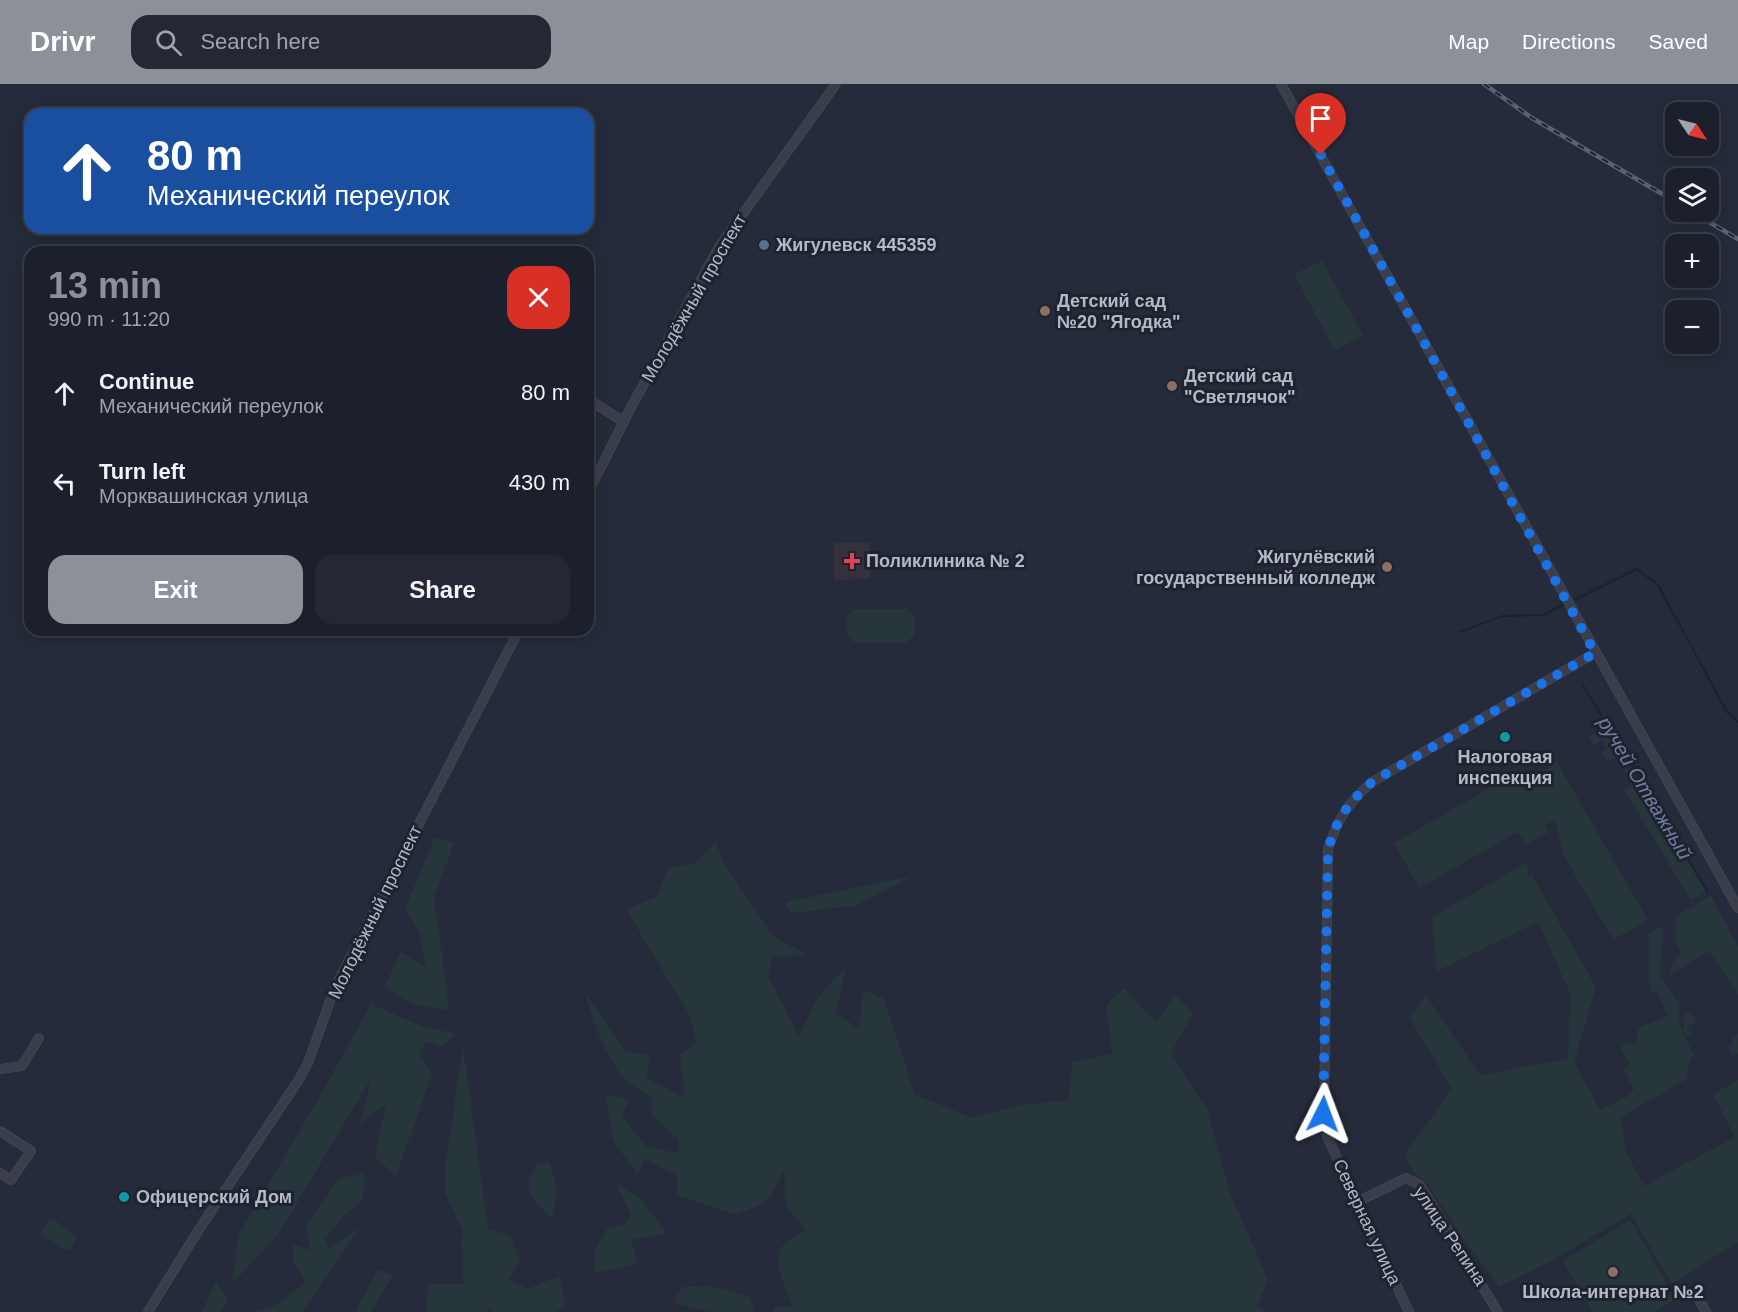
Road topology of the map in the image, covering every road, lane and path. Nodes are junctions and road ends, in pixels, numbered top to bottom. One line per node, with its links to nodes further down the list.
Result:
1 (836, 84): 4 (street, Молодёжный проспект)
2 (1281, 84): 7 (street)
3 (594, 403): 4 (street)
4 (624, 422): 5 (street, Молодёжный проспект)
5 (594, 481)
6 (516, 636): 15 (street, Молодёжный проспект)
7 (1595, 653): 8 (street); 13 (street, Северная улица)
8 (1738, 908)
9 (39, 1038): 10 (street)
10 (0, 1069)
11 (0, 1131): 12 (street)
12 (0, 1173)
13 (1359, 1201): 16 (street, Северная улица); 17 (street, улица Репина)
14 (1697, 1296): 18 (street)
15 (148, 1312)
16 (1409, 1312)
17 (1498, 1312)
18 (1706, 1312)

